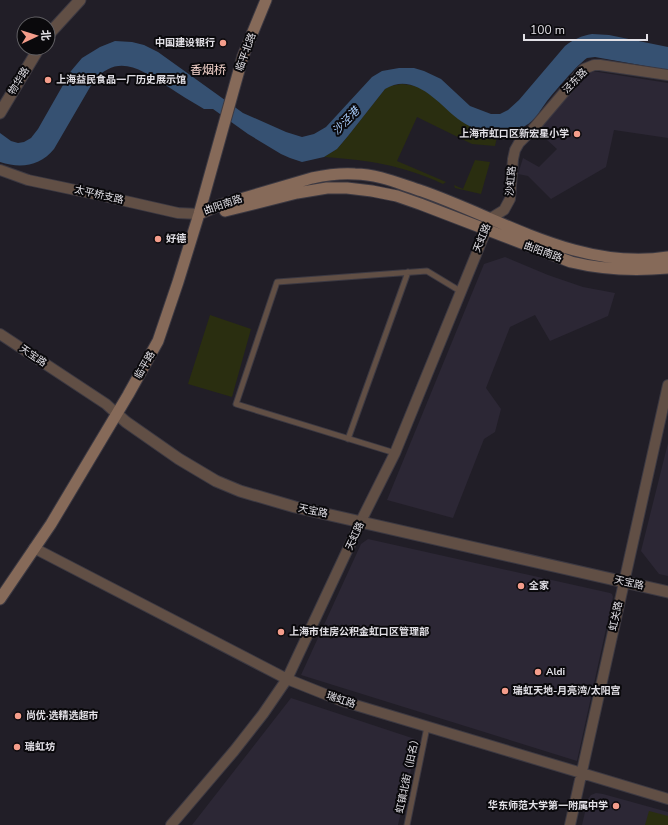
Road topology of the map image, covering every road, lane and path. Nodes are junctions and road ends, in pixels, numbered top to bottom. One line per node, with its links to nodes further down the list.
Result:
1 (80, 0): 3 (street)
2 (266, 0): 6 (main road, 临平北路)
3 (56, 26)
4 (34, 56): 7 (street, 物华路)
5 (668, 75): 8 (street, 泾东路)
6 (230, 104): 10 (main road, 临平路)
7 (0, 113)
8 (513, 159): 11 (street, 沙虹路)
9 (0, 170): 10 (street, 太平桥支路)
10 (199, 214): 11 (main road, 曲阳南路); 12 (main road, 曲阳南路); 19 (main road, 临平路)
11 (490, 218): 12 (street, 天虹路); 13 (main road, 曲阳南路)
12 (486, 230): 14 (main road, 曲阳南路); 16 (street, 天虹路)
13 (668, 257)
14 (668, 268)
15 (408, 272): 16 (lane); 20 (lane); 20 (lane)
16 (460, 291): 21 (street, 天虹路)
17 (0, 334): 19 (street, 天宝路)
18 (668, 385): 24 (street, 虹关路)
19 (116, 414): 22 (street, 天宝路); 23 (main road, 临平路)
20 (348, 439): 21 (lane)
21 (395, 453): 22 (street, 天虹路)
22 (361, 521): 24 (street, 天宝路); 27 (street, 天虹路)
23 (34, 548): 26 (main road, 临平路); 27 (street, 瑞虹路)
24 (624, 581): 25 (street, 天宝路); 29 (street, 虹关路)
25 (668, 592)
26 (0, 599)
27 (287, 679): 28 (street, 瑞虹路); 31 (street, 天虹路)
28 (427, 727): 29 (street, 瑞虹路); 32 (lane, 虹镇北街（旧名）)
29 (581, 774): 30 (street, 瑞虹路); 33 (street, 虹关路)
30 (668, 799)
31 (171, 825)
32 (407, 825)
33 (570, 825)

